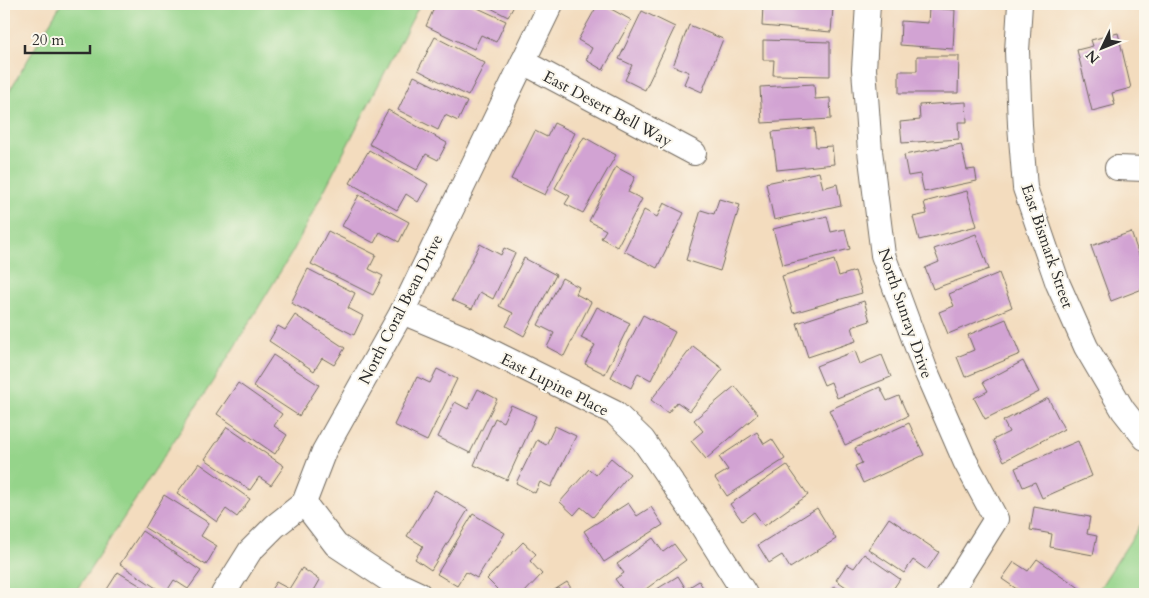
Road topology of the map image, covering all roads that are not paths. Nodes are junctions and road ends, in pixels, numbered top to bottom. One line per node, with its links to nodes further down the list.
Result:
1 (551, 4): 4 (street, North Coral Bean Drive)
2 (868, 4): 14 (street, North Sunray Drive)
3 (1020, 4): 9 (street, East Bismark Street)
4 (523, 62): 5 (street, East Desert Bell Way); 8 (street, North Coral Bean Drive)
5 (694, 153)
6 (1117, 168): 7 (street)
7 (1145, 169)
8 (402, 312): 10 (street, North Coral Bean Drive); 13 (street, East Lupine Place)
9 (1145, 438)
10 (304, 503): 11 (street); 12 (street)
11 (223, 594)
12 (420, 594)
13 (745, 594)
14 (949, 594)

